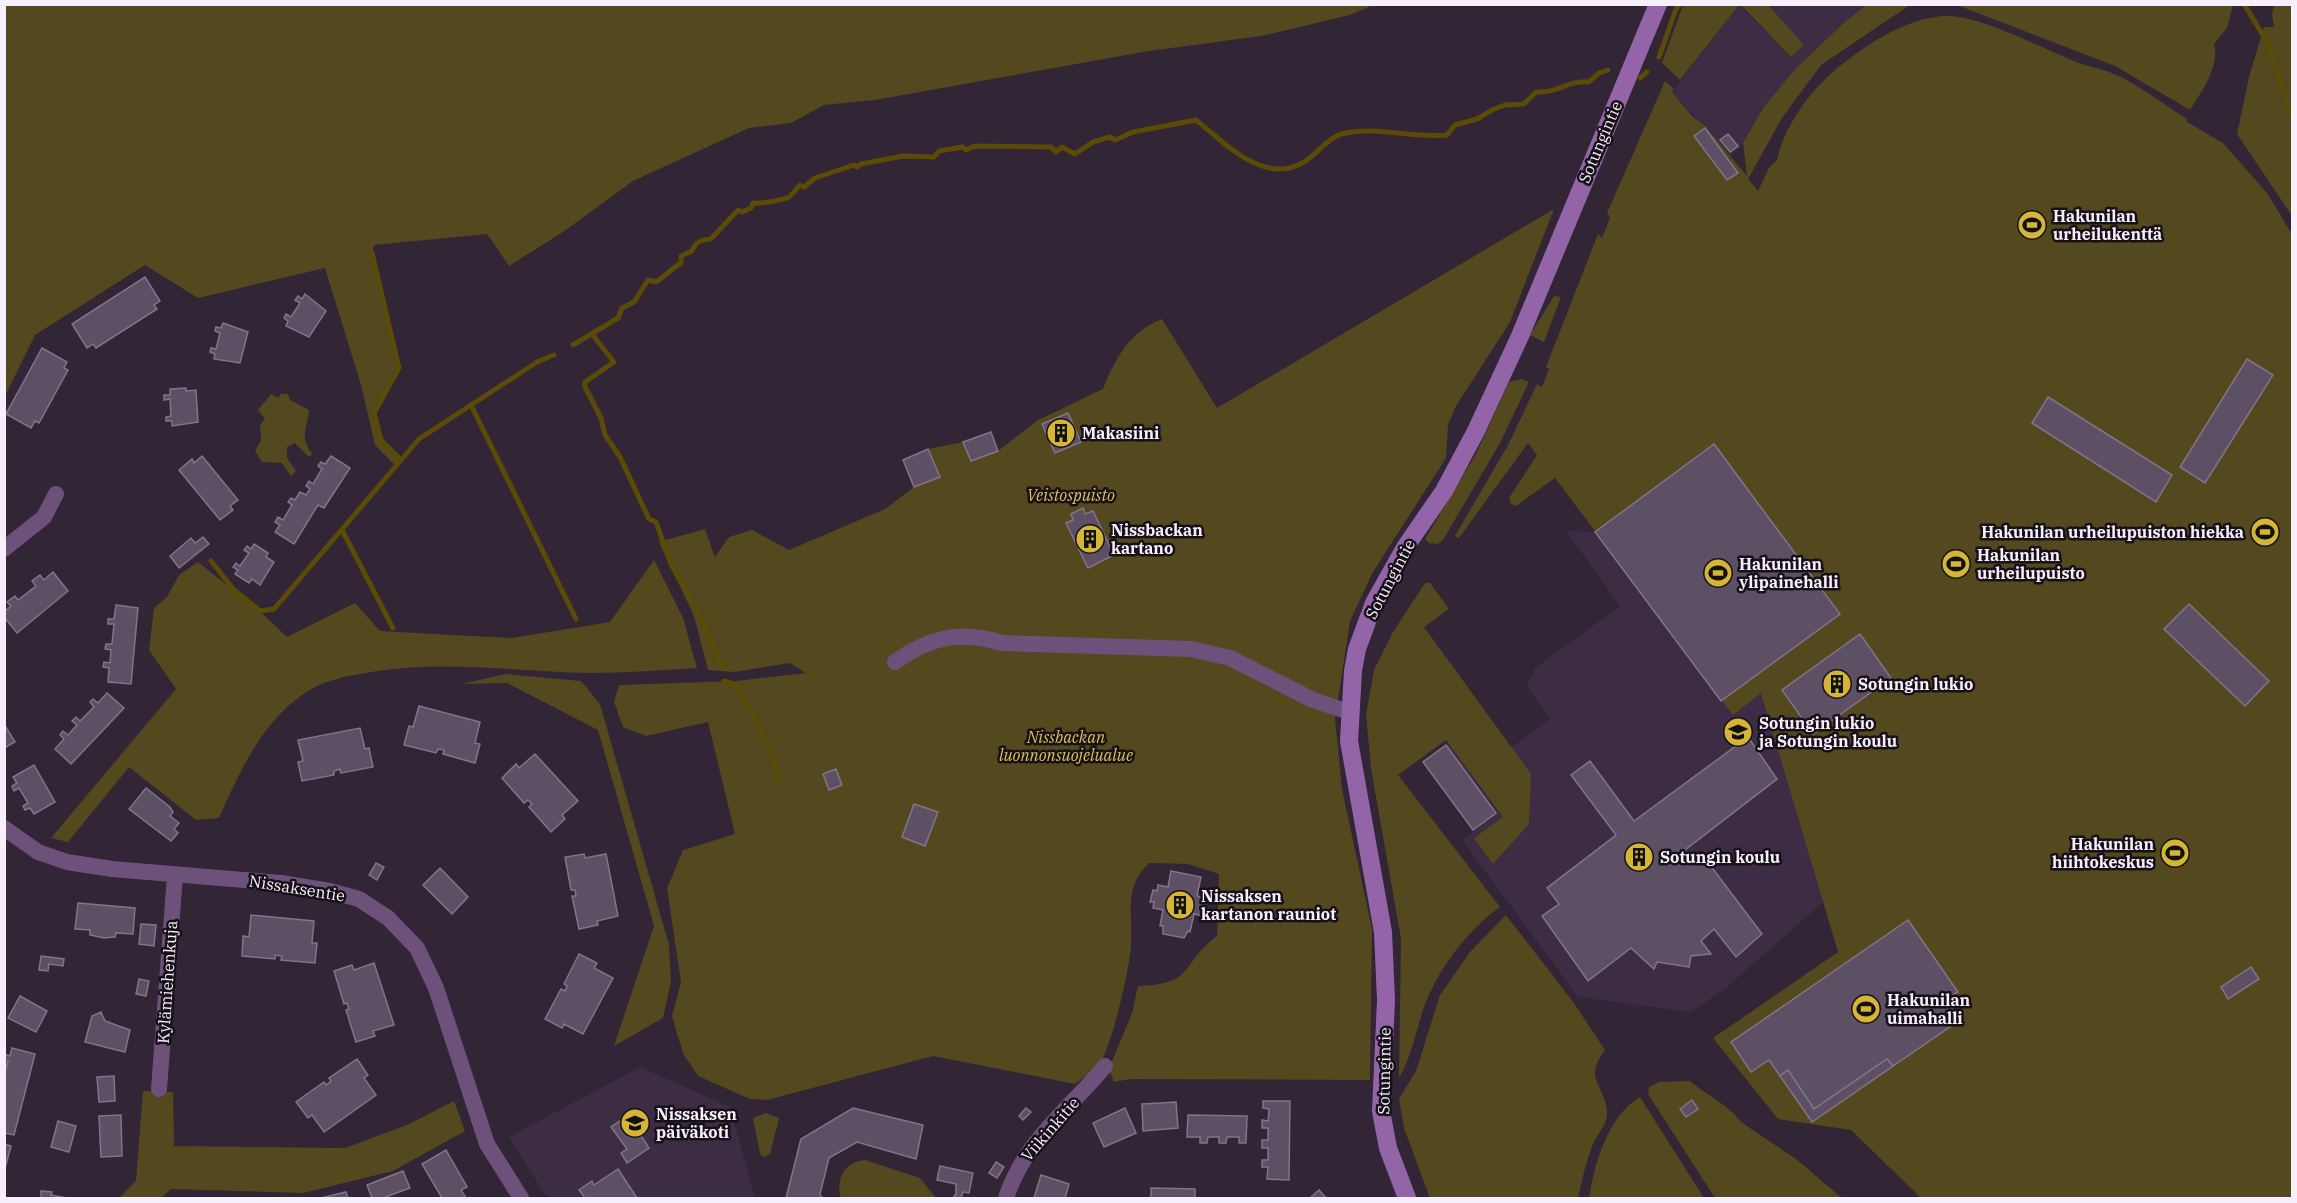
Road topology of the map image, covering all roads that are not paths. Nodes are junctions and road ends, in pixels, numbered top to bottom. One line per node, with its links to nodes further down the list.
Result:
1 (1658, 4): 5 (street, Sotungintie)
2 (56, 494): 3 (street)
3 (4, 549)
4 (895, 662): 5 (street)
5 (1349, 712): 12 (street, Sotungintie)
6 (4, 828): 7 (street, Nissaksentie)
7 (175, 874): 9 (street, Kylämiehenkuja); 10 (street, Nissaksentie)
8 (1105, 1066): 11 (street, Viikinkitie)
9 (159, 1089)
10 (521, 1198)
11 (1006, 1198)
12 (1407, 1198)

